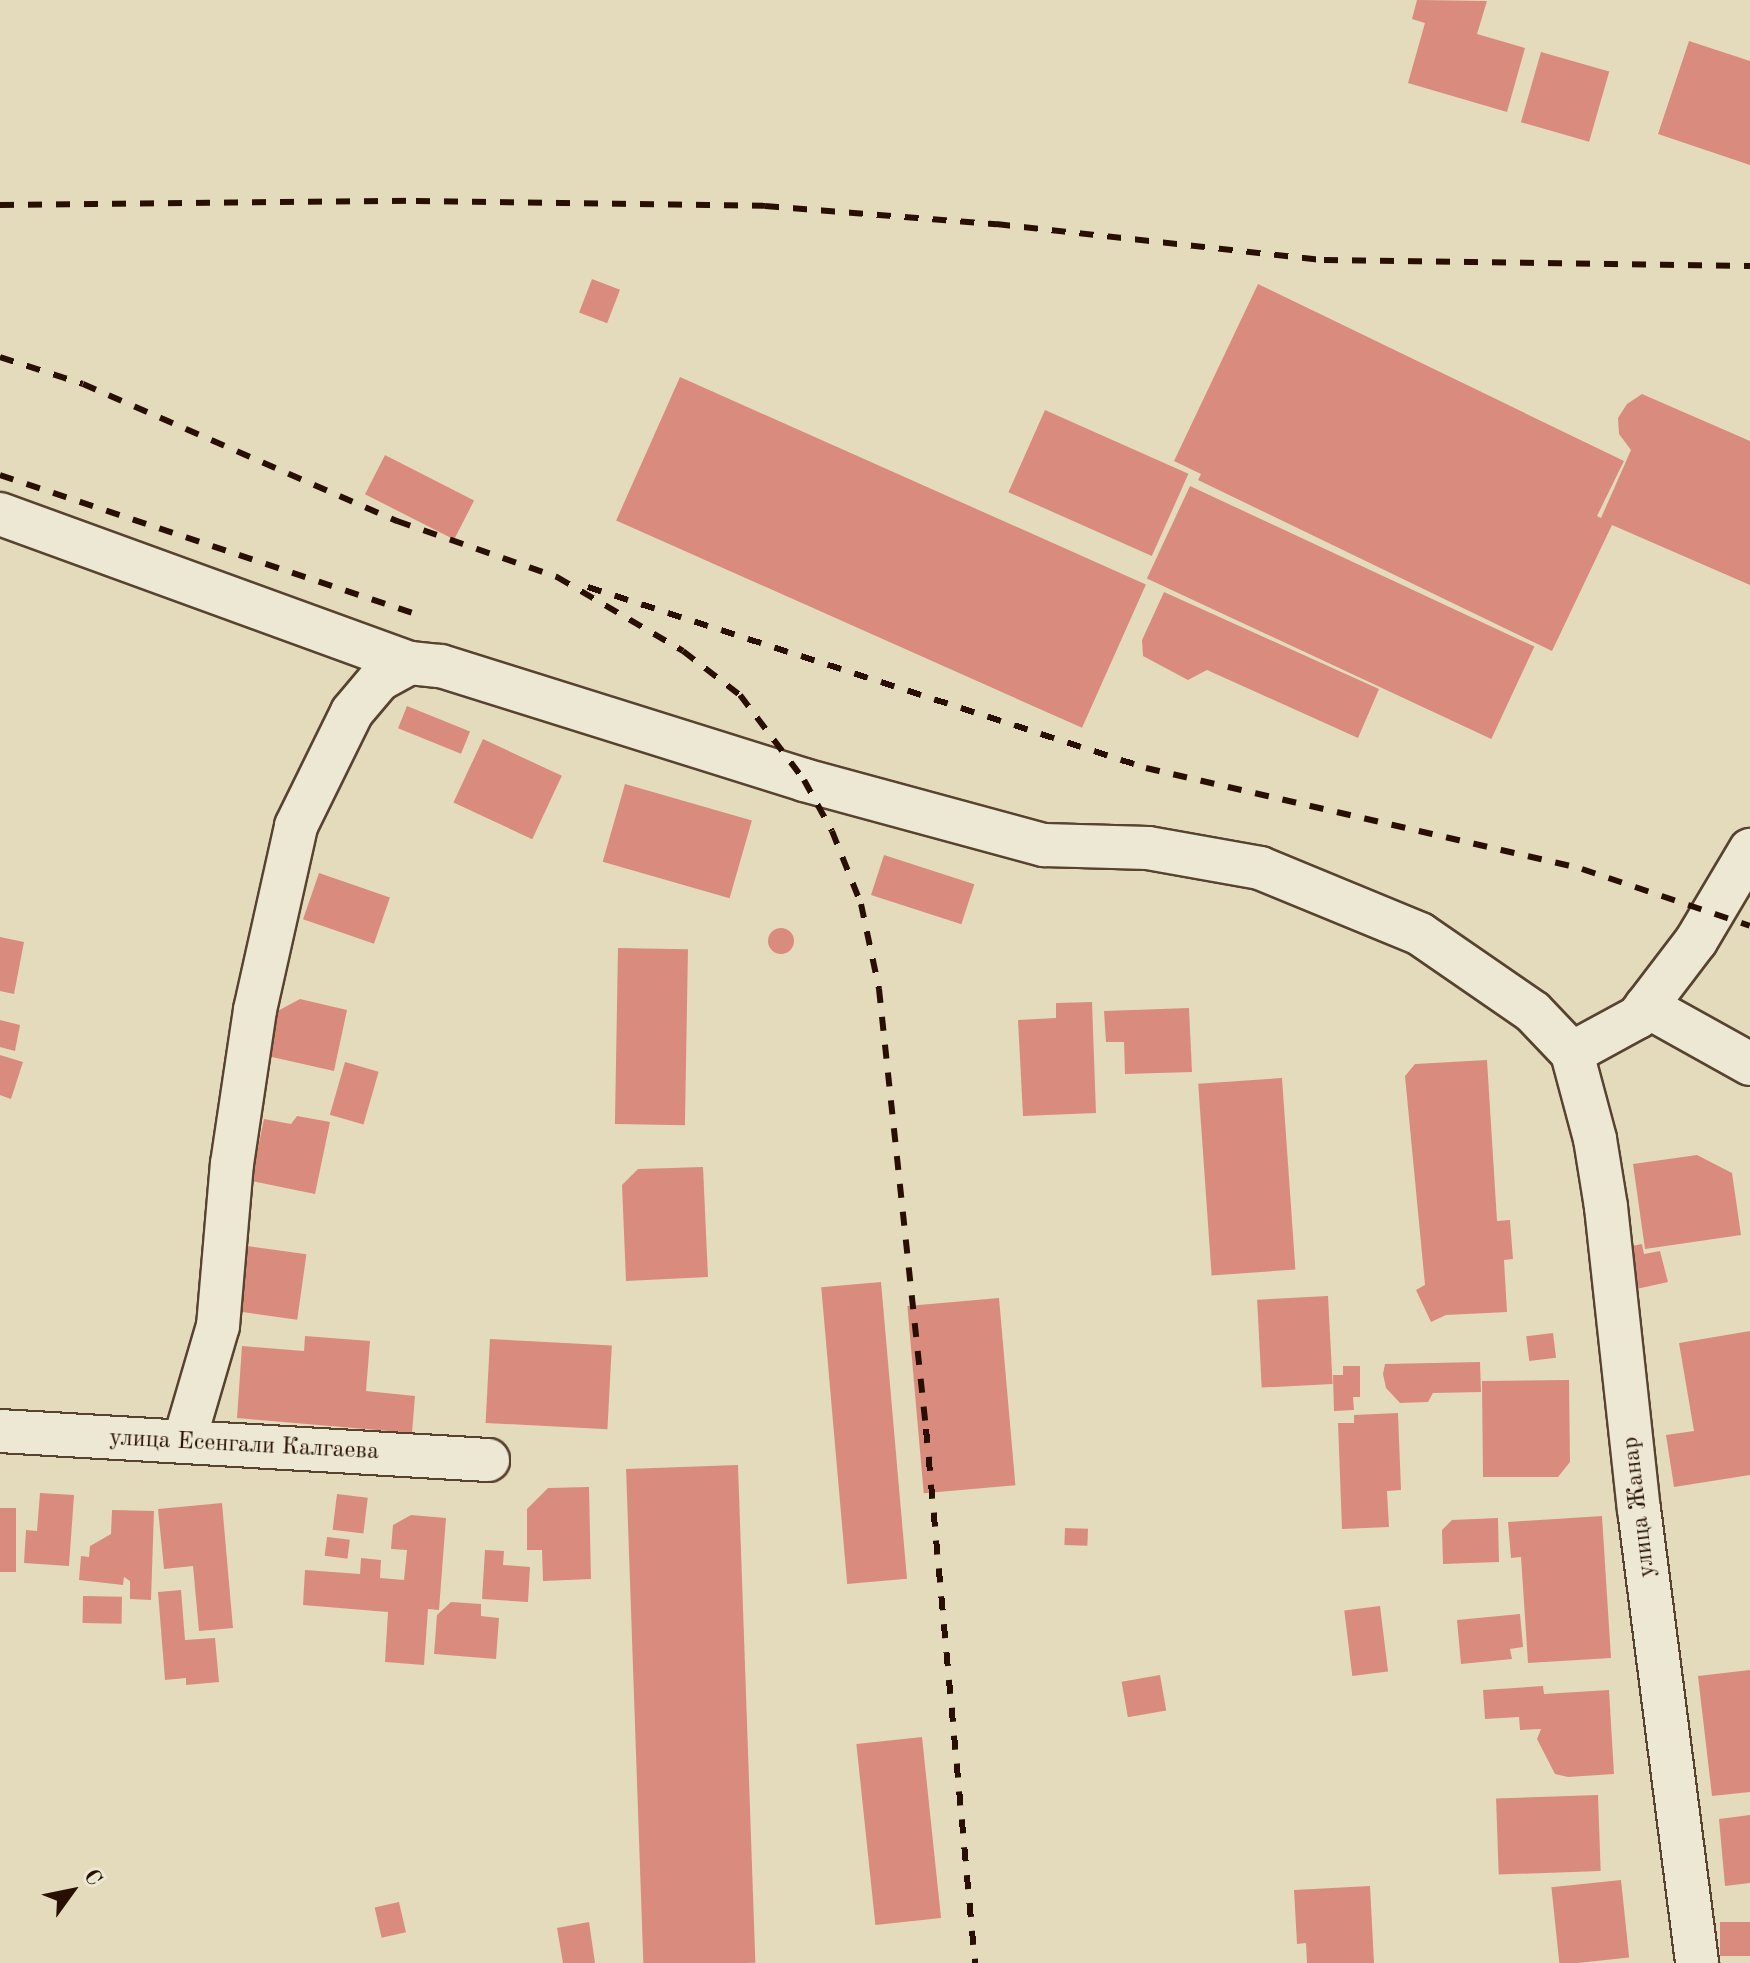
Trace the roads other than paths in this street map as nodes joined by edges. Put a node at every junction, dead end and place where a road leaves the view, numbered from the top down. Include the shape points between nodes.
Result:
1 (0, 514) edge
2 (410, 663) junction
3 (1750, 850) edge
4 (1646, 1006) junction
5 (1572, 1053) junction
6 (1750, 1064) edge
7 (0, 1431) edge
8 (184, 1442) junction
9 (488, 1460) dead end
10 (1697, 1963) edge

1 - 2 street
2 - 5 street via 441,666 804,780 1044,845 1148,848 1260,868 1420,934 1533,1012
2 - 8 street via 379,680 352,712 296,826 255,1010 232,1164 218,1326
3 - 4 street via 1696,941
4 - 5 street via 1638,1017
4 - 6 street
5 - 10 street, улица Жанар via 1606,1207
7 - 8 street, улица Есенгали Калгаева
8 - 9 street, улица Есенгали Калгаева

